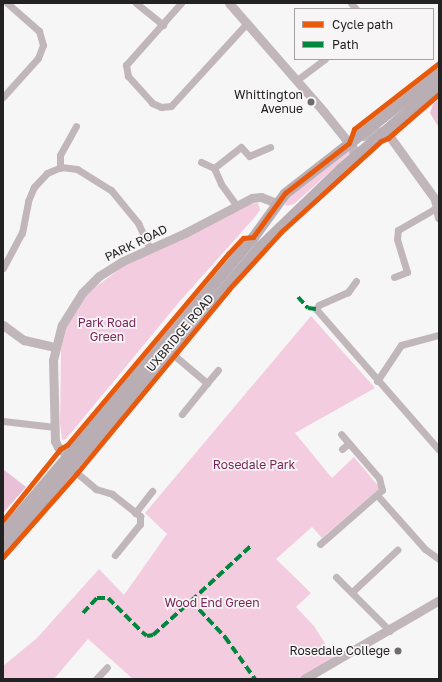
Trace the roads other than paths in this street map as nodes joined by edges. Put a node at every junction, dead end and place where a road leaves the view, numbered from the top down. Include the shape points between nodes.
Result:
1 (7, 3) edge
2 (136, 3) edge
3 (181, 3) edge
4 (230, 3) edge
5 (247, 23) junction
6 (163, 25) junction
7 (324, 60) edge
8 (439, 73) edge
9 (297, 80) junction
10 (439, 84) edge
11 (3, 97) edge
12 (76, 126) dead end
13 (385, 130) junction
14 (349, 143) junction
15 (270, 147) dead end
16 (354, 157) junction
17 (201, 162) dead end
18 (60, 168) junction
19 (214, 168) junction
20 (277, 202) junction
21 (237, 206) junction
22 (436, 208) junction
23 (295, 210) junction
24 (439, 218) edge
25 (150, 249) junction
26 (3, 268) edge
27 (394, 277) dead end
28 (356, 281) dead end
29 (3, 325) edge
30 (439, 335) edge
31 (55, 347) junction
32 (169, 351) junction
33 (218, 370) dead end
34 (377, 381) junction
35 (207, 383) junction
36 (182, 414) dead end
37 (3, 421) edge
38 (55, 427) junction
39 (341, 434) dead end
40 (349, 443) junction
41 (342, 449) dead end
42 (439, 450) edge
43 (68, 456) junction
44 (71, 468) junction
45 (152, 490) dead end
46 (377, 496) junction
47 (135, 512) junction
48 (3, 532) edge
49 (320, 544) dead end
50 (3, 547) edge
51 (397, 550) dead end
52 (115, 555) dead end
53 (439, 559) edge
54 (336, 577) dead end
55 (352, 592) junction
56 (438, 603) edge
57 (390, 631) junction
58 (107, 667) dead end
59 (96, 679) edge
60 (304, 679) edge

1 - 11 street via 40,31 43,45 38,58
2 - 6 street
3 - 6 street
4 - 5 street
5 - 6 street via 171,106 161,107 152,103 128,76 126,65
5 - 9 street
7 - 9 street
8 - 14 main road, UXBRIDGE ROAD
9 - 14 street
10 - 13 main road, UXBRIDGE ROAD
12 - 18 street via 60,155
13 - 14 street via 372,132
13 - 16 main road, UXBRIDGE ROAD
13 - 22 street via 436,199
14 - 16 street
14 - 20 main road, UXBRIDGE ROAD via 298,180
15 - 19 street via 249,156 241,147
16 - 23 main road, UXBRIDGE ROAD
17 - 19 street
18 - 25 street via 77,169 111,190 138,223
18 - 26 street via 44,175 34,187 28,201 22,233
19 - 21 street via 221,184
20 - 21 street, PARK ROAD via 257,196
20 - 23 main road via 284,209
20 - 43 main road, UXBRIDGE ROAD via 253,238
21 - 25 street, PARK ROAD
22 - 24 street
22 - 27 street via 398,230 397,239 406,272
23 - 32 main road, UXBRIDGE ROAD via 240,266
25 - 31 street, PARK ROAD via 109,269 82,293 67,315
28 - 34 street via 348,292 319,305 316,309
29 - 31 street via 24,340
30 - 34 street via 402,345
31 - 38 street, PARK ROAD
32 - 35 street
32 - 44 main road, UXBRIDGE ROAD
33 - 35 street
34 - 42 street
35 - 36 street
37 - 38 street
38 - 43 street, PARK ROAD via 56,444
39 - 40 street
40 - 41 street
40 - 46 street via 382,484 382,490
43 - 48 main road, UXBRIDGE ROAD
44 - 47 street via 96,489 112,494
44 - 50 main road, UXBRIDGE ROAD
45 - 47 street
46 - 49 street
46 - 53 street via 425,549
47 - 52 street via 140,516 140,524
51 - 55 street
54 - 55 street
55 - 57 street
56 - 57 street
57 - 60 street
58 - 59 street

